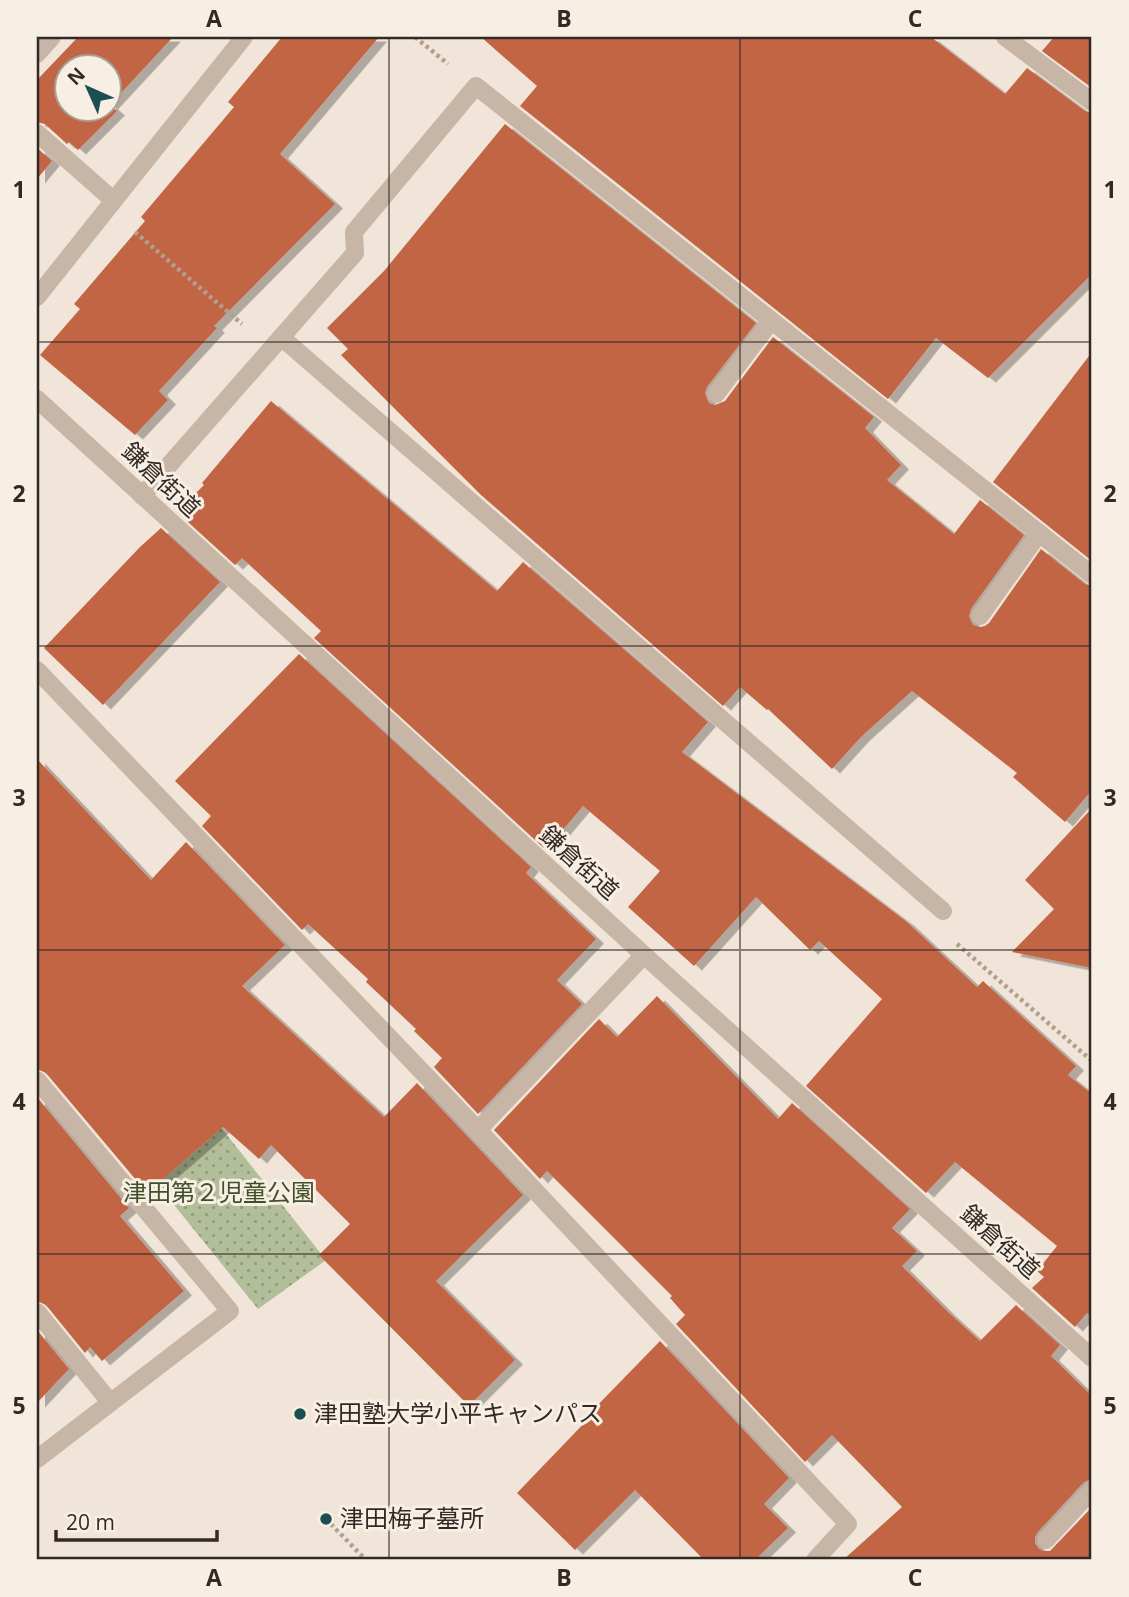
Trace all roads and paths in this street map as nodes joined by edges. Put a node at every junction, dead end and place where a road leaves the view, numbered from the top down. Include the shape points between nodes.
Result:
1 (52, 37) edge
2 (244, 37) edge
3 (1005, 37) edge
4 (37, 54) edge
5 (1092, 102) edge
6 (37, 133) edge
7 (110, 204) junction
8 (37, 297) edge
9 (771, 321) junction
10 (276, 343) junction
11 (716, 394) dead end
12 (37, 399) edge
13 (142, 496) junction
14 (1039, 533) junction
15 (1092, 575) edge
16 (981, 616) dead end
17 (37, 670) edge
18 (943, 911) joint
19 (644, 955) junction
20 (1092, 1061) edge
21 (37, 1080) edge
22 (478, 1130) junction
23 (37, 1312) edge
24 (1092, 1357) edge
25 (110, 1402) junction
26 (37, 1459) edge
27 (1092, 1490) edge
28 (326, 1519) dead end
29 (1046, 1540) dead end
30 (366, 1560) edge
31 (815, 1560) edge

1 - 4 street
2 - 7 street
3 - 5 street
6 - 7 street
7 - 8 street
7 - 10 path
9 - 10 street via 476,86 354,232 355,253
9 - 11 street
9 - 14 street
10 - 13 street
10 - 18 street
12 - 13 street, 鎌倉街道
13 - 19 street, 鎌倉街道
14 - 15 street
14 - 16 street
17 - 22 street
18 - 20 path via 944,933
19 - 22 street
19 - 24 street, 鎌倉街道
21 - 25 street via 230,1311
22 - 31 street via 848,1524
23 - 25 street
25 - 26 street
27 - 29 street
28 - 30 path

